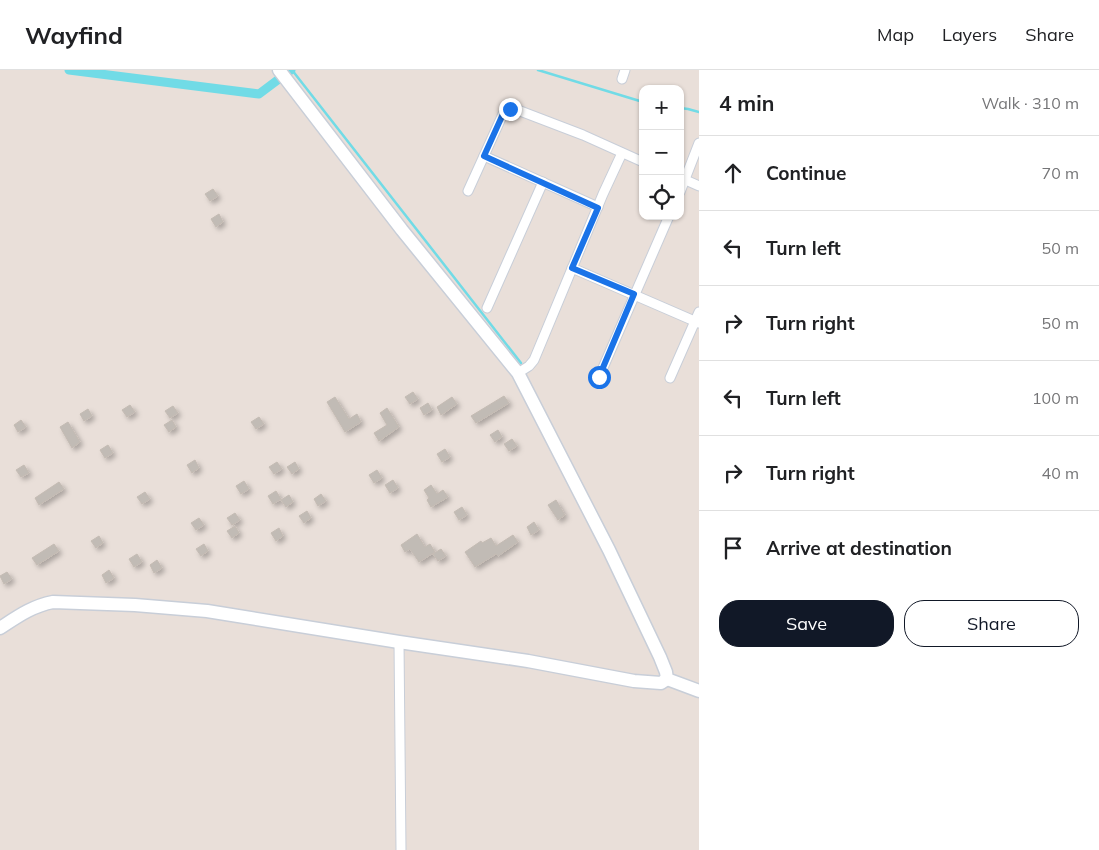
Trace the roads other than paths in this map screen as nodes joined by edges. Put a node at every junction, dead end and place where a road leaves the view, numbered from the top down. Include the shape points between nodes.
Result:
1 (279, 70) edge
2 (699, 142) edge
3 (622, 153) junction
4 (484, 156) junction
5 (639, 160) edge
6 (684, 177) edge
7 (684, 179) edge
8 (543, 182) junction
9 (699, 186) edge
10 (468, 191) dead end
11 (598, 208) junction
12 (667, 220) edge
13 (572, 268) junction
14 (634, 294) junction
15 (487, 308) dead end
16 (699, 312) edge
17 (697, 322) edge
18 (523, 370) junction
19 (599, 377) dead end
20 (670, 378) dead end
21 (0, 628) edge
22 (399, 642) junction
23 (666, 679) junction
24 (699, 691) edge
25 (401, 850) edge

1 - 18 main road via 396,223
2 - 6 street
3 - 4 street via 510,109 503,114
3 - 5 street
3 - 11 street
4 - 8 street
4 - 10 street
7 - 9 street
8 - 11 street
8 - 15 street
11 - 13 street
12 - 14 street
13 - 14 street
13 - 18 street via 534,360
14 - 17 street
14 - 19 street
16 - 17 street
17 - 20 street
18 - 23 main road via 660,657
21 - 22 main road via 40,604 53,602 182,608
22 - 23 main road via 634,681 661,683
22 - 25 street
23 - 24 main road

